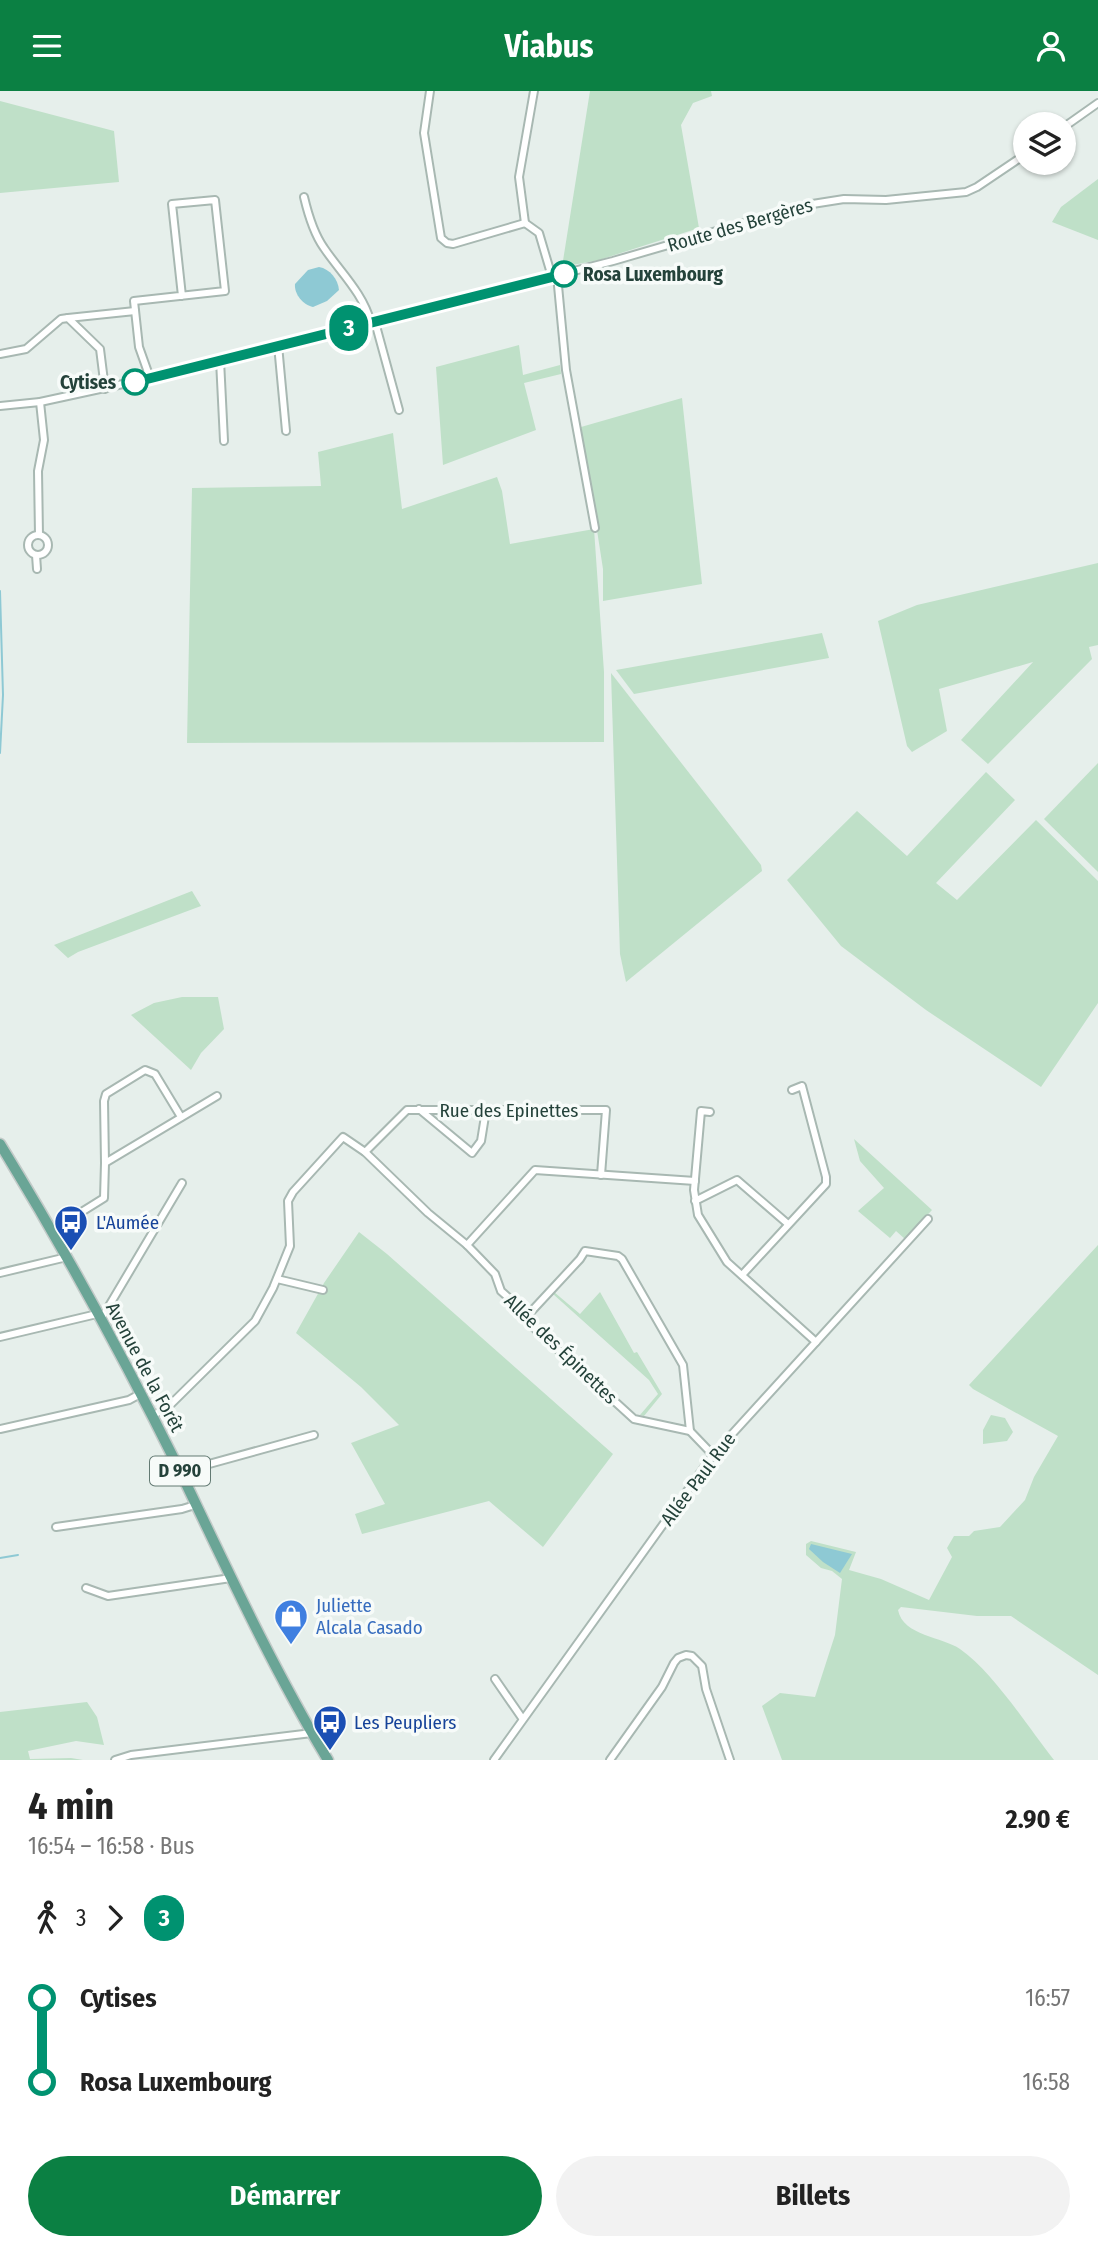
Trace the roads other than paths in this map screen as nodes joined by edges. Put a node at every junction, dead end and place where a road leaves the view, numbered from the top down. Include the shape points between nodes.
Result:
1 (430, 91) edge
2 (534, 91) edge
3 (1098, 103) edge
4 (1076, 119) edge
5 (1013, 163) edge
6 (304, 197) dead end
7 (526, 223) junction
8 (554, 276) junction
9 (181, 296) junction
10 (135, 311) junction
11 (68, 318) junction
12 (373, 322) junction
13 (278, 345) junction
14 (0, 354) edge
15 (220, 360) junction
16 (150, 379) junction
17 (105, 389) junction
18 (0, 398) edge
19 (40, 402) junction
20 (0, 406) edge
21 (399, 410) dead end
22 (286, 431) dead end
23 (224, 441) dead end
24 (595, 528) dead end
25 (39, 535) junction
26 (36, 555) junction
27 (37, 569) dead end
28 (792, 1090) dead end
29 (217, 1096) dead end
30 (419, 1109) junction
31 (486, 1110) junction
32 (710, 1112) dead end
33 (181, 1117) junction
34 (0, 1144) edge
35 (365, 1152) junction
36 (105, 1163) junction
37 (601, 1175) junction
38 (695, 1181) junction
39 (181, 1183) dead end
40 (695, 1201) junction
41 (928, 1219) dead end
42 (788, 1224) junction
43 (51, 1231) junction
44 (467, 1245) junction
45 (66, 1257) junction
46 (0, 1273) edge
47 (742, 1275) junction
48 (277, 1279) junction
49 (323, 1290) dead end
50 (528, 1315) junction
51 (98, 1316) junction
52 (0, 1338) edge
53 (816, 1342) junction
54 (140, 1394) junction
55 (152, 1416) junction
56 (0, 1429) edge
57 (690, 1431) junction
58 (314, 1435) dead end
59 (713, 1455) junction
60 (180, 1472) junction
61 (195, 1505) junction
62 (56, 1527) dead end
63 (231, 1578) junction
64 (86, 1588) dead end
65 (495, 1679) dead end
66 (522, 1718) junction
67 (312, 1734) junction
68 (115, 1760) edge
69 (328, 1760) edge
70 (494, 1760) edge
71 (610, 1760) edge
72 (730, 1760) edge

1 - 7 street via 424,133 442,240 453,244
2 - 7 street via 519,177
3 - 4 street
5 - 8 street, Route des Bergères via 966,192 813,203
6 - 12 street via 320,242 362,299
7 - 8 street via 539,233
8 - 12 street, Route des Bergères
8 - 24 street
9 - 9 street via 225,291 215,200 172,205
9 - 10 street via 134,301
10 - 11 street
10 - 16 street via 139,347
11 - 14 street via 26,349
11 - 17 street via 100,349
12 - 13 street, Route des Bergères
12 - 21 street
13 - 15 street, Route des Bergères
13 - 22 street
15 - 16 street, Route des Bergères
15 - 23 street
16 - 17 street, Route des Bergères
17 - 19 street, Route des Bergères
18 - 20 street
19 - 20 street, Route des Bergères
19 - 25 street via 44,440 38,471
25 - 26 street via 28,541 28,550
25 - 26 street via 48,547
26 - 27 street
28 - 42 street via 802,1086 826,1184
29 - 33 street
30 - 31 street, Rue des Epinettes
30 - 31 street via 471,1153 481,1141
30 - 35 street, Rue des Epinettes via 407,1110
31 - 37 street, Rue des Epinettes via 606,1110
32 - 38 street via 701,1111
33 - 36 street
33 - 36 street via 154,1072 145,1070 115,1088 104,1101
34 - 43 main road, Avenue de la Forêt / D 990
35 - 44 street, Allée des Épinettes
35 - 48 street via 343,1137 293,1192 288,1201 290,1245
36 - 43 street via 104,1198
37 - 38 street
37 - 44 street via 535,1170
38 - 40 street
39 - 51 street via 103,1316
40 - 42 street via 737,1180
40 - 47 street via 698,1215 727,1262
41 - 53 street, Allée Paul Rue
42 - 47 street
43 - 45 main road, Avenue de la Forêt / D 990
44 - 50 street, Allée des Épinettes via 495,1273 501,1291
45 - 46 street
45 - 51 main road, Avenue de la Forêt / D 990
47 - 53 street
48 - 49 street
48 - 55 street via 255,1321 168,1407
50 - 57 street, Allée des Épinettes via 531,1325 634,1419
50 - 57 street via 585,1251 618,1255 683,1365
51 - 52 street
51 - 54 main road, Avenue de la Forêt / D 990
53 - 59 street, Allée Paul Rue
54 - 55 main road, Avenue de la Forêt / D 990
54 - 56 street
55 - 60 main road, Avenue de la Forêt / D 990
57 - 59 street
58 - 60 street
59 - 66 street, Allée Paul Rue
60 - 61 main road, Avenue de la Forêt / D 990
61 - 62 street
61 - 63 main road, Avenue de la Forêt / D 990
63 - 64 street via 108,1596
63 - 67 main road, Avenue de la Forêt / D 990
65 - 66 street
66 - 70 street, Allée Paul Rue
67 - 68 street
67 - 69 main road, Avenue de la Forêt / D 990
71 - 72 street via 674,1663 686,1655 702,1666 705,1689

